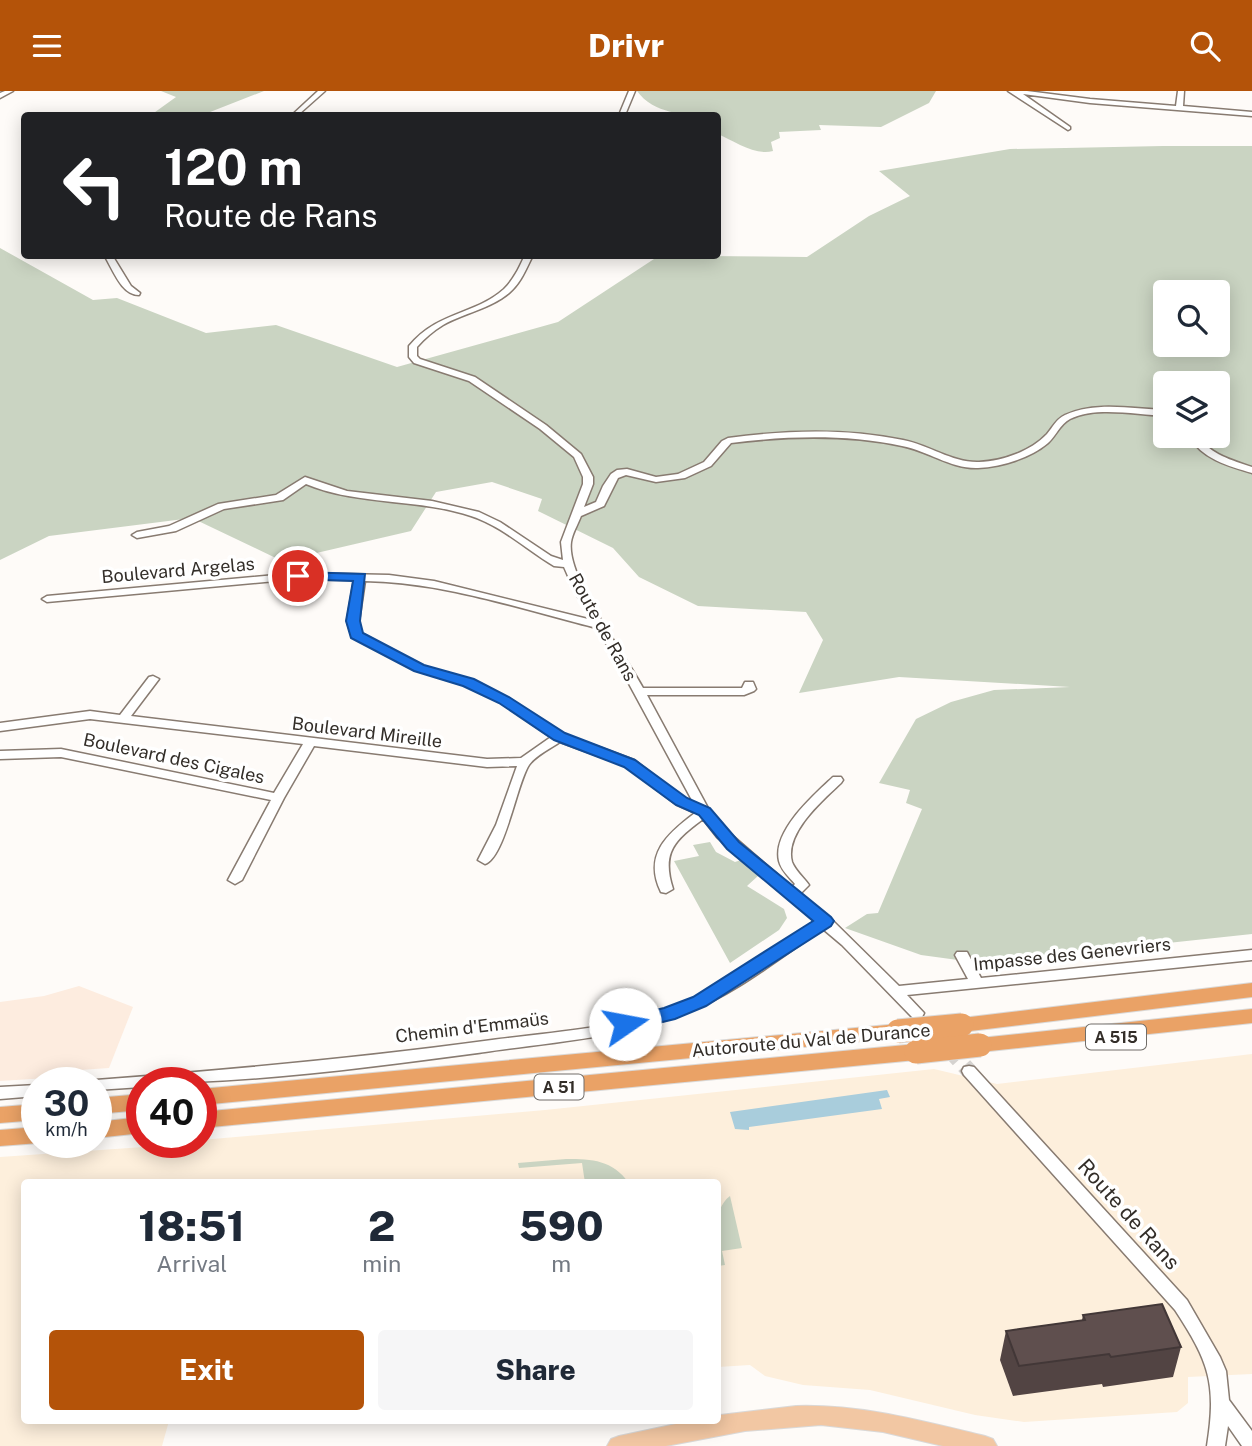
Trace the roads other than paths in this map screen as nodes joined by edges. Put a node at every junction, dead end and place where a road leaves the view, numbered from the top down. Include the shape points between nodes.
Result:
1 (10, 91) edge
2 (323, 91) edge
3 (632, 91) edge
4 (1012, 91) edge
5 (1181, 91) edge
6 (0, 96) edge
7 (1245, 102) dead end
8 (1143, 106) junction
9 (1180, 108) junction
10 (1108, 110) dead end
11 (298, 112) edge
12 (623, 112) edge
13 (1250, 114) edge
14 (1068, 128) dead end
15 (110, 259) edge
16 (528, 259) edge
17 (136, 293) dead end
18 (1153, 413) edge
19 (1202, 448) edge
20 (1252, 470) edge
21 (305, 480) joint
22 (578, 514) junction
23 (137, 535) dead end
24 (568, 563) junction
25 (360, 577) junction
26 (47, 599) dead end
27 (601, 626) junction
28 (153, 679) dead end
29 (749, 684) dead end
30 (639, 691) junction
31 (123, 719) junction
32 (0, 727) edge
33 (559, 737) junction
34 (310, 743) junction
35 (0, 755) edge
36 (524, 762) junction
37 (837, 780) dead end
38 (278, 798) junction
39 (704, 812) junction
40 (485, 860) dead end
41 (235, 880) dead end
42 (666, 890) dead end
43 (792, 894) junction
44 (825, 921) junction
45 (962, 955) dead end
46 (1252, 955) edge
47 (977, 983) junction
48 (1252, 989) edge
49 (896, 991) junction
50 (917, 1013) dead end
51 (1252, 1016) edge
52 (1252, 1028) edge
53 (979, 1045) junction
54 (969, 1072) tunnel mouth
55 (112, 1084) edge
56 (21, 1091) edge
57 (0, 1093) edge
58 (217, 1095) edge
59 (21, 1113) edge
60 (0, 1115) edge
61 (217, 1118) edge
62 (21, 1136) edge
63 (0, 1138) edge
64 (1223, 1405) junction
65 (1252, 1445) edge
66 (620, 1446) edge
67 (985, 1446) edge
68 (1216, 1446) edge

1 - 6 street
2 - 11 street
3 - 12 street
4 - 8 street
4 - 14 street
5 - 9 street
7 - 13 street
8 - 9 street
8 - 10 street via 1147,112
9 - 13 street
15 - 17 street
16 - 22 street, Route de Rans via 524,273 510,290 430,331 413,346 412,357 485,386 578,456 588,477
18 - 22 street via 1101,411 1069,416 1037,446 979,465 948,461 922,448 871,438 789,433 728,441 711,461 673,478 618,473 608,481 600,504
19 - 20 street
21 - 23 street via 279,498 222,506 172,530
21 - 24 street via 359,497 473,513 558,564
22 - 24 street, Route de Rans via 566,542
24 - 27 street, Route de Rans
25 - 26 street, Boulevard Argelas via 298,576
25 - 27 street, Boulevard Argelas via 434,584
25 - 33 street via 353,621 356,635 419,668 504,700
27 - 30 street, Route de Rans
28 - 31 street
29 - 30 street via 744,692
30 - 39 street, Route de Rans
31 - 32 street, Boulevard Mireille via 75,715
31 - 34 street, Boulevard Mireille
33 - 36 street
33 - 39 street via 629,763
34 - 36 street, Boulevard Mireille via 487,763
34 - 38 street, Boulevard des Cigales
35 - 38 street, Boulevard des Cigales via 61,753
36 - 40 street
37 - 43 street via 785,842 786,862 802,885
38 - 41 street
39 - 42 street via 660,857 659,872
39 - 43 street, Route de Rans via 733,846
43 - 44 street, Route de Rans
44 - 49 street, Route de Rans
44 - 55 street, Chemin d'Emmaüs via 699,1001 649,1019 461,1050
45 - 47 street
46 - 47 street, Impasse des Genevriers
47 - 49 street, Impasse des Genevriers
48 - 58 highway, Autoroute du Val de Durance / A 51, bridge via 962,1025
49 - 50 street, Route de Rans
51 - 53 highway, Autoroute du Val de Durance / A 51
52 - 53 highway, A 515
53 - 61 highway, Autoroute du Val de Durance / A 51, bridge
54 - 64 street, Route de Rans via 1181,1305 1209,1348
56 - 57 street
59 - 60 highway
62 - 63 highway
64 - 65 street, Route de Rans
64 - 68 street, Route de Rans
66 - 67 main road via 717,1425 824,1415

